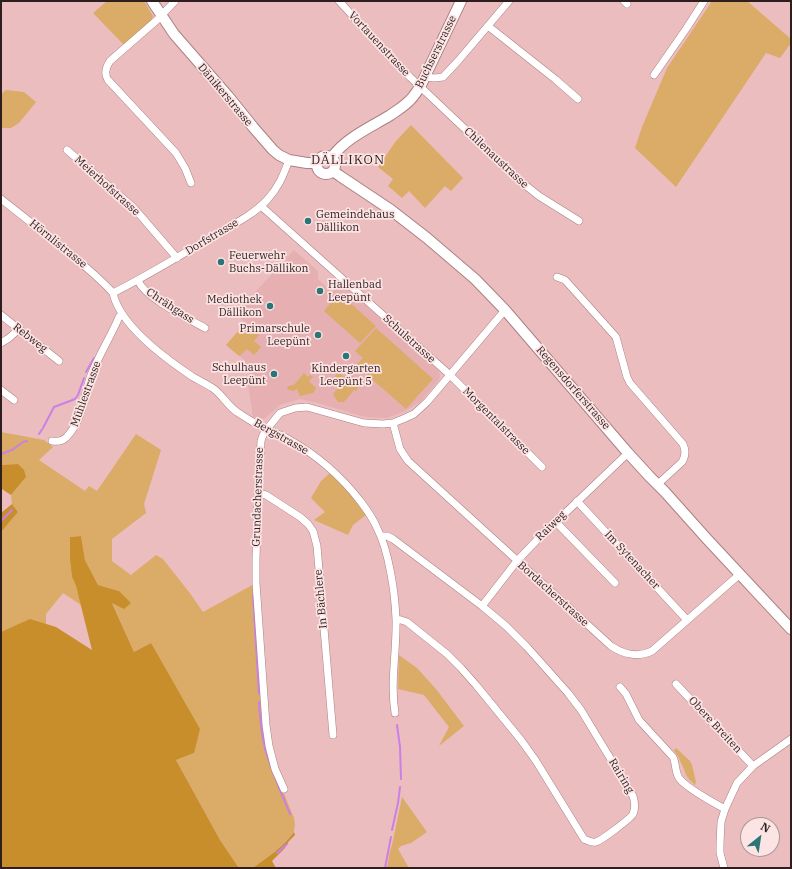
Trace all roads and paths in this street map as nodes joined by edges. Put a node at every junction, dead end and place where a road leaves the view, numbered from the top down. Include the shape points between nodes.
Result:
1 (152, 1) edge
2 (175, 1) edge
3 (340, 1) edge
4 (462, 1) edge
5 (509, 1) edge
6 (704, 1) edge
7 (161, 15) junction
8 (488, 26) junction
9 (654, 76) dead end
10 (424, 77) junction
11 (420, 87) junction
12 (578, 99) dead end
13 (67, 150) dead end
14 (332, 157) junction
15 (289, 160) junction
16 (316, 163) junction
17 (333, 171) junction
18 (191, 183) dead end
19 (1, 199) edge
20 (261, 206) junction
21 (580, 221) dead end
22 (177, 258) junction
23 (557, 276) dead end
24 (138, 281) junction
25 (114, 292) junction
26 (505, 310) junction
27 (122, 314) junction
28 (1, 315) edge
29 (205, 328) dead end
30 (19, 330) junction
31 (1, 343) edge
32 (59, 361) dead end
33 (450, 375) junction
34 (1, 390) edge
35 (14, 400) dead end
36 (393, 423) junction
37 (267, 429) junction
38 (52, 441) dead end
39 (628, 452) junction
40 (542, 467) dead end
41 (658, 484) junction
42 (258, 493) junction
43 (577, 501) junction
44 (555, 521) junction
45 (381, 536) junction
46 (517, 561) junction
47 (740, 574) junction
48 (615, 583) dead end
49 (482, 606) junction
50 (396, 619) junction
51 (687, 620) junction
52 (791, 629) edge
53 (676, 684) dead end
54 (620, 686) dead end
55 (395, 713) dead end
56 (333, 735) dead end
57 (791, 739) edge
58 (753, 766) junction
59 (284, 789) dead end
60 (724, 809) junction
61 (724, 868) edge

1 - 7 street, Dänikerstrasse
2 - 7 street
3 - 11 street, Vortauenstrasse
4 - 10 street, Buchserstrasse
5 - 8 street
6 - 9 street
7 - 15 street, Dänikerstrasse via 267,145
7 - 18 street via 110,61 106,77 176,153
8 - 10 street via 443,76
8 - 12 street
10 - 11 street, Buchserstrasse
11 - 14 street, Buchserstrasse via 403,107 344,143
11 - 21 street, Chilenaustrasse via 528,188
13 - 22 street, Meierhofstrasse via 134,208
14 - 16 street via 322,156
14 - 17 street via 335,163
15 - 16 street, Dänikerstrasse
15 - 20 street, Dorfstrasse via 279,185
16 - 17 street via 317,169 322,173 328,174
17 - 26 street, Regensdorferstrasse via 427,238 475,279
19 - 25 street, Hörnlistrasse
20 - 22 street, Dorfstrasse
20 - 33 street, Schulstrasse
22 - 24 street, Dorfstrasse
23 - 41 street via 565,280 616,337 630,383 683,444 686,452 684,459
24 - 25 street, Dorfstrasse
24 - 29 street, Chrähgass via 144,290 167,307
25 - 27 street, Bergstrasse
26 - 33 street, Grundacherstrasse
26 - 39 street, Regensdorferstrasse
27 - 37 street, Bergstrasse via 168,360 214,389 237,412
27 - 38 street, Mühlestrasse via 90,377 75,425 63,440
28 - 30 street, Rebweg
30 - 31 street
30 - 32 street, Rebweg
33 - 36 street, Grundacherstrasse via 414,414
33 - 40 street, Morgentalstrasse
34 - 35 street
36 - 37 street, Grundacherstrasse via 364,423 308,407 280,413
36 - 46 street, Bordacherstrasse via 400,449 408,461
37 - 42 street, Grundacherstrasse via 261,441
37 - 45 street, Bergstrasse via 302,447 326,464 352,490 370,514
39 - 41 street, Regensdorferstrasse
39 - 43 street, Raiweg
41 - 47 street, Regensdorferstrasse
42 - 56 street, In Bächlere via 266,495 300,517 313,531 317,546
42 - 59 street, Grundacherstrasse via 256,583 266,725 275,769
43 - 44 street, Raiweg
43 - 51 street, Im Sytenacher
44 - 46 street, Raiweg
44 - 48 street
45 - 49 street, Rairing via 393,539
45 - 50 street, Bergstrasse via 390,570
46 - 49 street, Raiweg
46 - 51 street, Bordacherstrasse via 618,651 630,655 648,653
47 - 51 street, Bordacherstrasse
47 - 52 street, Regensdorferstrasse
49 - 50 street, Rairing via 515,635 568,693 633,796 635,808 631,817 599,840 589,842 583,837 521,740 461,668 407,622
50 - 55 street, Bergstrasse via 392,687
53 - 58 street, Obere Breiten
54 - 60 street via 639,720 673,757 680,779
57 - 58 street
58 - 60 street via 737,784
60 - 61 street via 720,838

